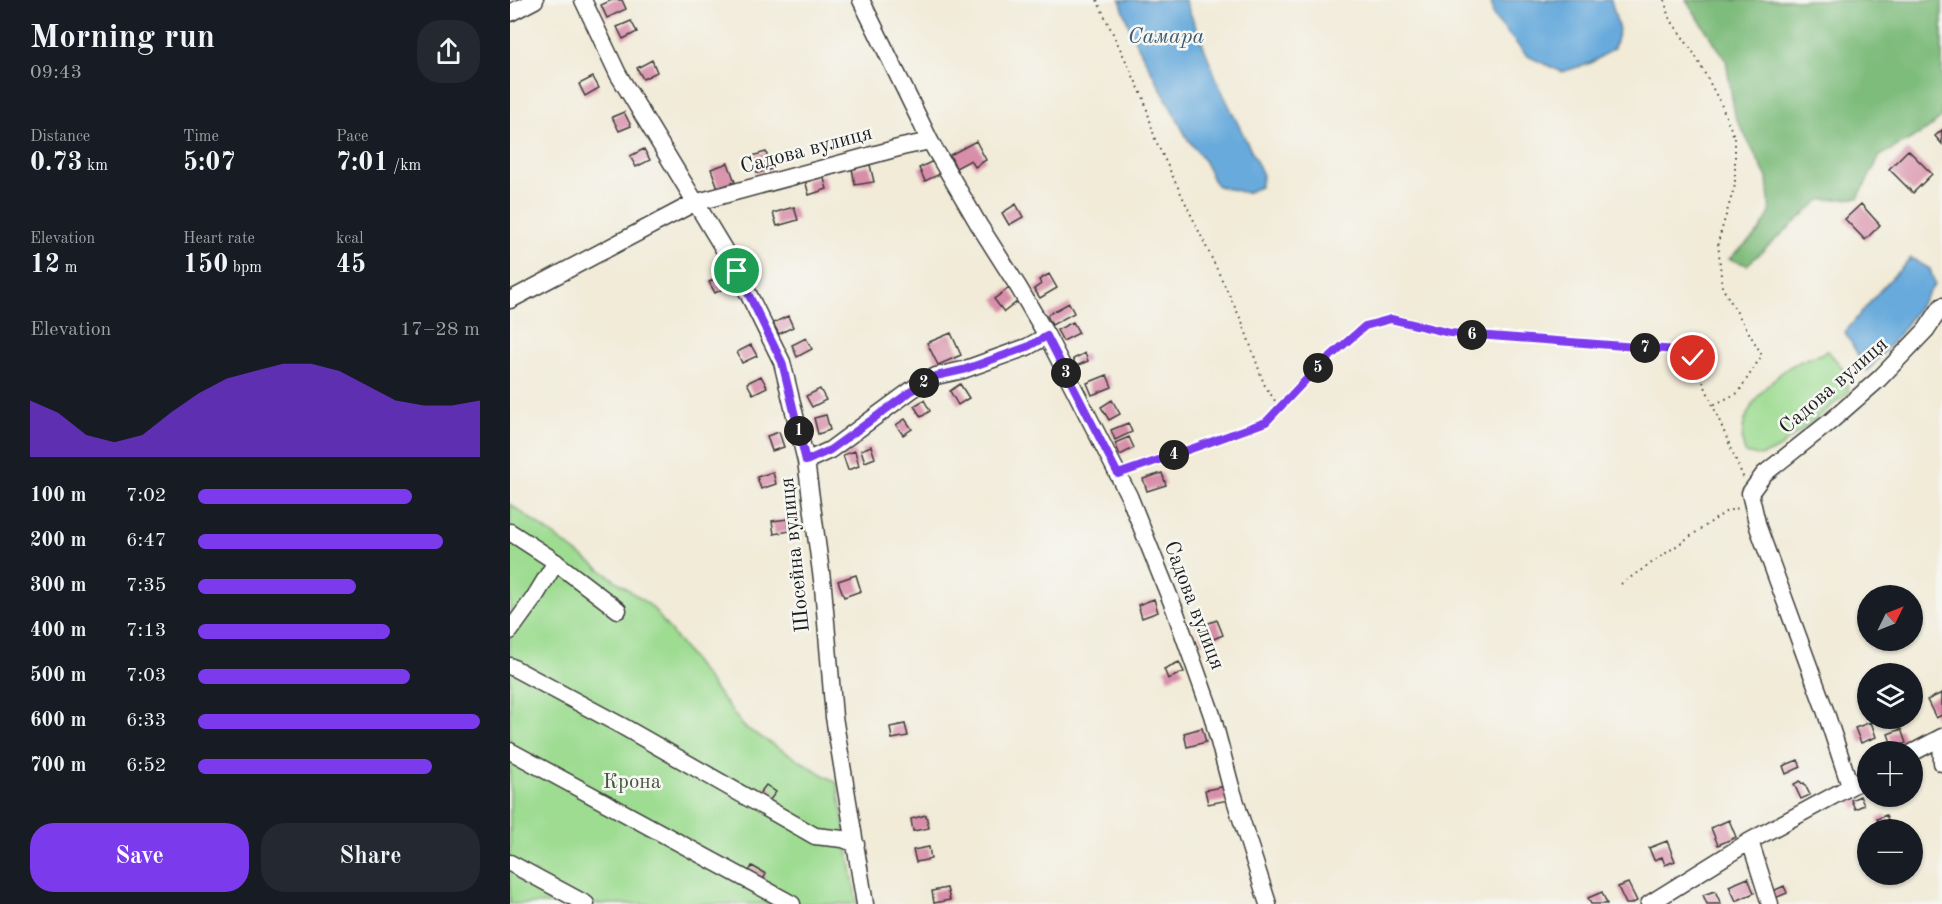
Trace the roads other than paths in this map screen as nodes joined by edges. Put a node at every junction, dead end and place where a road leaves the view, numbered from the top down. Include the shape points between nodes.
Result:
1 (535, 0) edge
2 (583, 0) edge
3 (861, 0) edge
4 (510, 13) edge
5 (930, 141) junction
6 (694, 203) junction
7 (510, 300) edge
8 (1942, 306) edge
9 (1047, 336) junction
10 (806, 461) junction
11 (510, 532) edge
12 (556, 562) junction
13 (618, 610) dead end
14 (510, 631) edge
15 (510, 666) edge
16 (1941, 738) edge
17 (1923, 747) edge
18 (510, 751) edge
19 (1942, 763) edge
20 (1857, 782) edge
21 (1850, 786) junction
22 (1750, 841) junction
23 (856, 844) junction
24 (510, 863) edge
25 (586, 904) edge
26 (792, 904) edge
27 (865, 904) edge
28 (1268, 904) edge
29 (1649, 904) edge
30 (1770, 904) edge

1 - 4 street
2 - 6 street, Шосейна вулиця via 618,74
3 - 5 street, Садова вулиця
5 - 6 street, Садова вулиця
5 - 9 street, Садова вулиця
6 - 7 street, Садова вулиця
6 - 10 street, Шосейна вулиця via 737,271 782,362
8 - 21 street, Садова вулиця via 1926,330 1879,379 1764,474 1750,499
9 - 10 street via 1016,351 936,376 830,450
9 - 28 street, Садова вулиця via 1129,496 1174,608 1208,705
10 - 23 street, Шосейна вулиця via 834,717
11 - 12 street
12 - 13 street
12 - 14 street
15 - 23 street via 815,836
16 - 17 street
16 - 19 street
18 - 26 street
20 - 21 street
21 - 22 street
22 - 29 street
22 - 30 street
23 - 27 street, Шосейна вулиця
24 - 25 street

